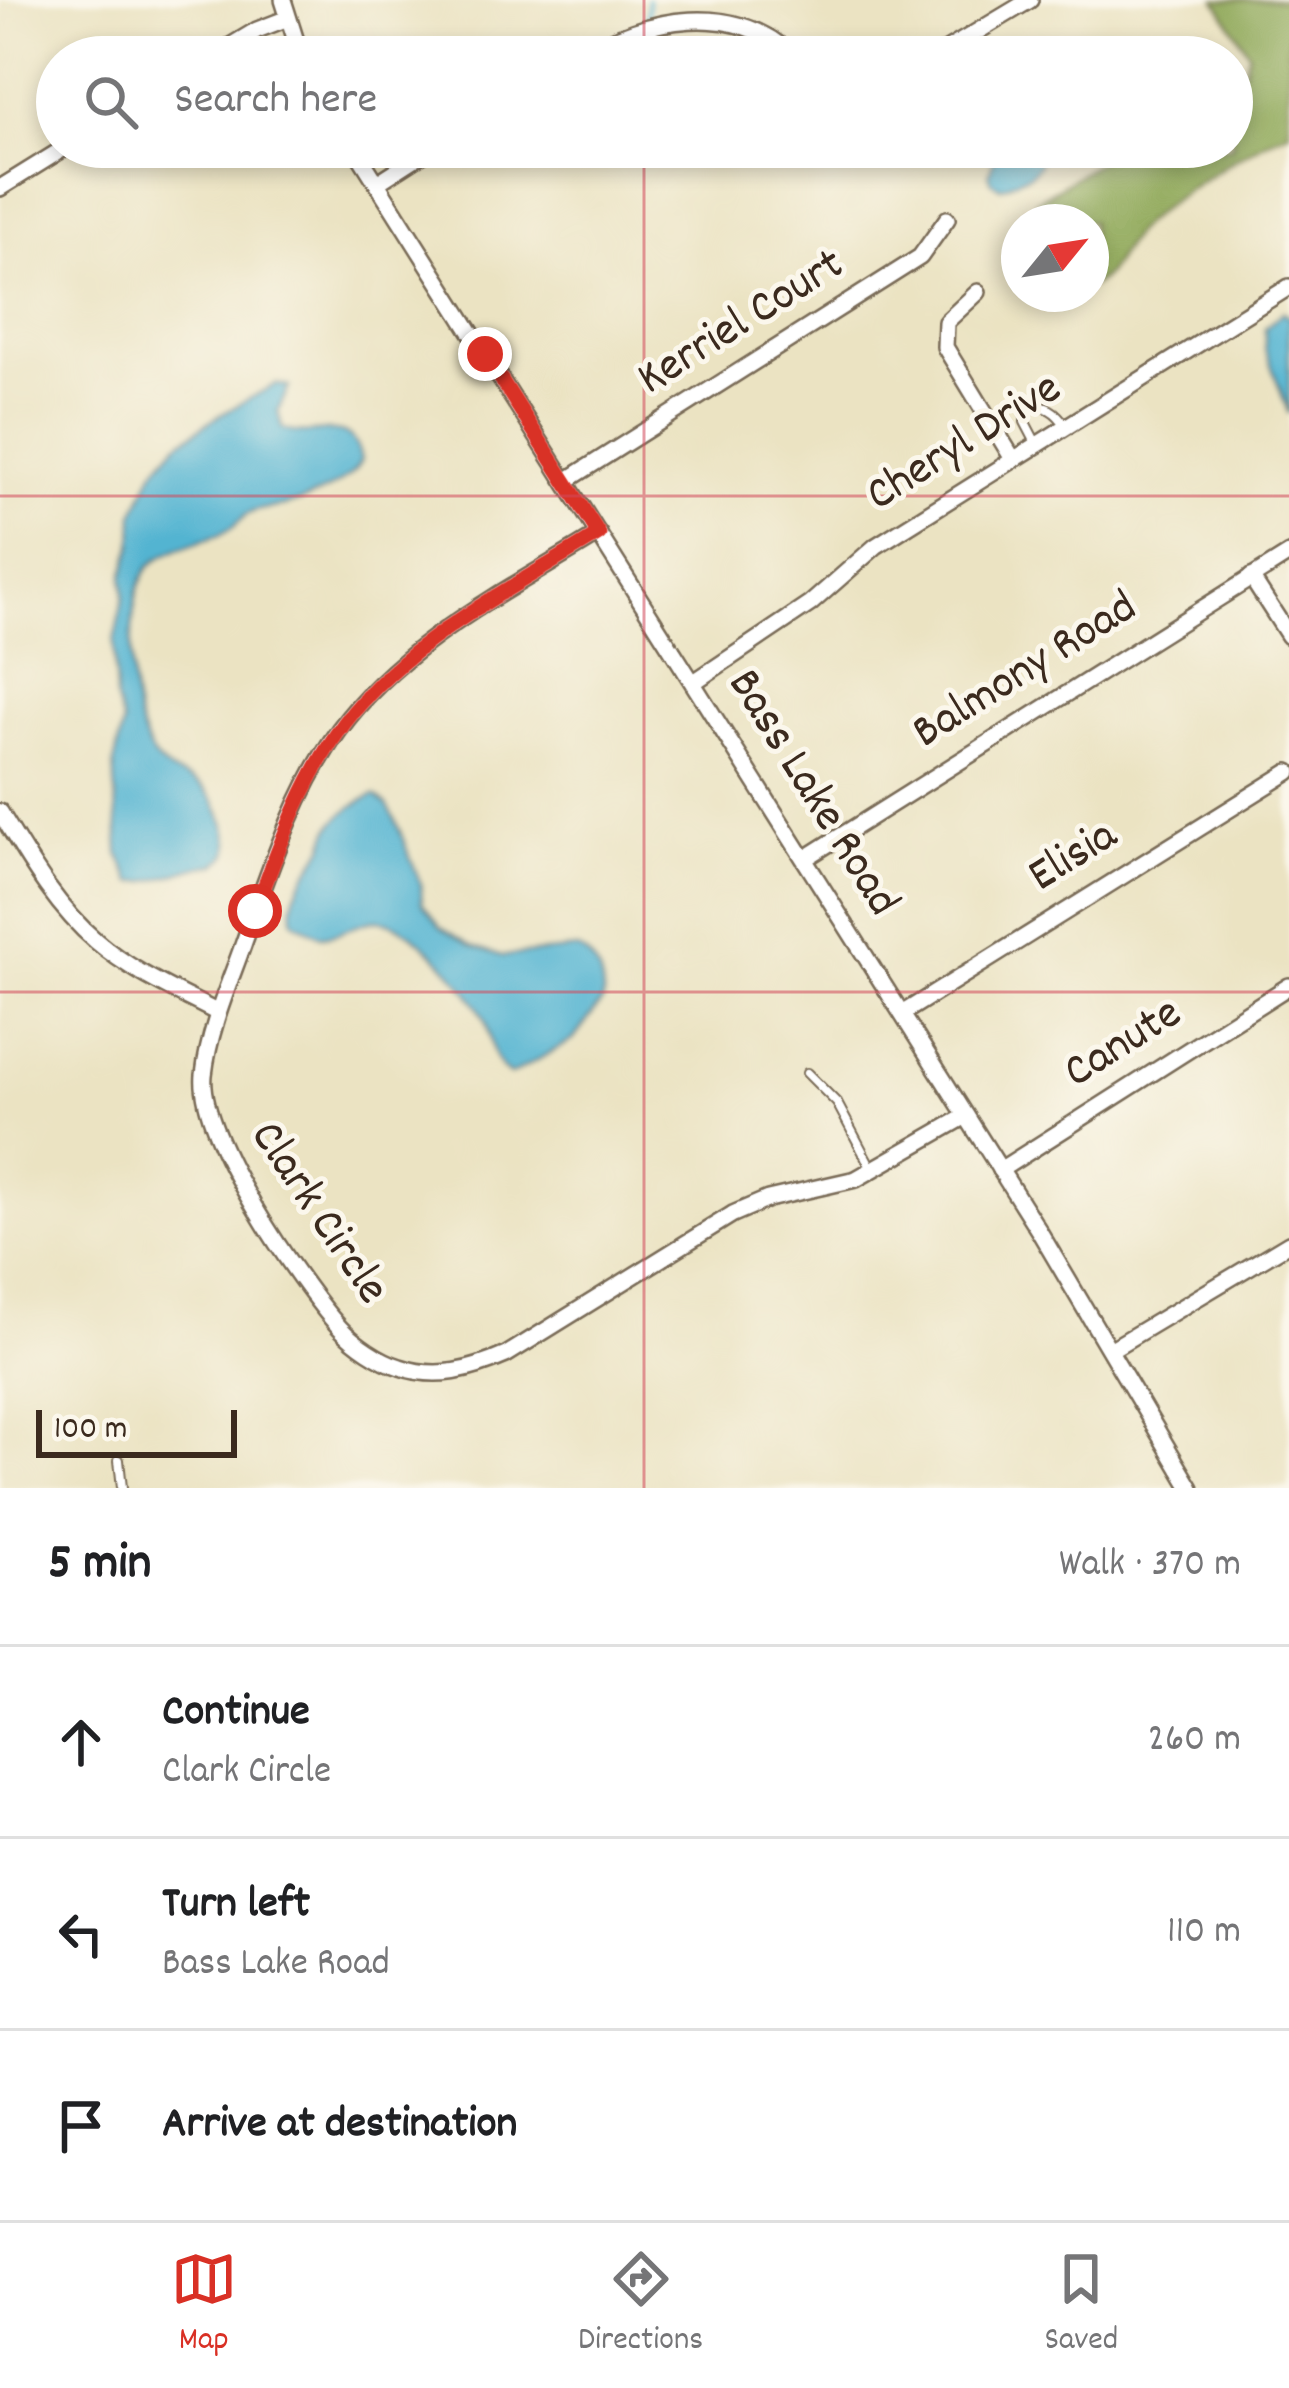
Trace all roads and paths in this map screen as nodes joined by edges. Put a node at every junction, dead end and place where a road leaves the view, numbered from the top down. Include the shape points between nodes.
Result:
1 (283, 0) edge
2 (1030, 0) edge
3 (288, 18) junction
4 (246, 36) edge
5 (294, 36) edge
6 (619, 36) edge
7 (772, 36) edge
8 (970, 36) edge
9 (36, 166) edge
10 (367, 168) edge
11 (401, 168) edge
12 (377, 183) junction
13 (0, 188) edge
14 (947, 219) dead end
15 (1289, 287) edge
16 (978, 292) dead end
17 (1066, 426) junction
18 (1036, 445) junction
19 (1013, 459) junction
20 (566, 481) junction
21 (599, 534) junction
22 (1289, 554) edge
23 (1251, 577) junction
24 (1289, 636) edge
25 (694, 682) junction
26 (1289, 772) edge
27 (0, 812) edge
28 (806, 858) junction
29 (1289, 986) edge
30 (218, 1012) junction
31 (903, 1013) junction
32 (807, 1073) dead end
33 (967, 1116) junction
34 (1000, 1170) junction
35 (873, 1171) junction
36 (1289, 1243) edge
37 (1110, 1350) junction
38 (118, 1460) dead end
39 (122, 1488) edge
40 (1191, 1488) edge

1 - 3 street
2 - 8 street
3 - 4 street
3 - 5 street
6 - 7 street via 688,12 729,15
9 - 13 street
10 - 12 street, Bass Lake Road
11 - 12 street
12 - 20 street, Bass Lake Road
14 - 20 street, Kerriel Court via 920,257
15 - 17 street, Cheryl Drive
16 - 19 street via 946,322 945,347
17 - 18 street, Cheryl Drive
17 - 18 lane via 1041,405 1028,407 1025,422
18 - 19 street, Cheryl Drive
19 - 25 street, Cheryl Drive via 876,546 810,604
20 - 21 street, Bass Lake Road
21 - 25 street, Bass Lake Road
21 - 30 street, Clark Circle via 429,643 362,701 308,782
22 - 23 street, Balmony Road
23 - 24 street
23 - 28 street, Balmony Road
25 - 28 street, Bass Lake Road
26 - 31 street, Elisia
27 - 30 street via 54,896 95,940
28 - 31 street, Bass Lake Road
29 - 34 street, Canute
30 - 35 street, Clark Circle via 203,1079 221,1146 341,1330 401,1368 476,1368 733,1214
31 - 33 street, Bass Lake Road
32 - 35 lane via 837,1103
33 - 34 street, Bass Lake Road
33 - 35 street, Clark Circle
34 - 37 street, Bass Lake Road
36 - 37 street
37 - 40 street, Bass Lake Road
38 - 39 lane

